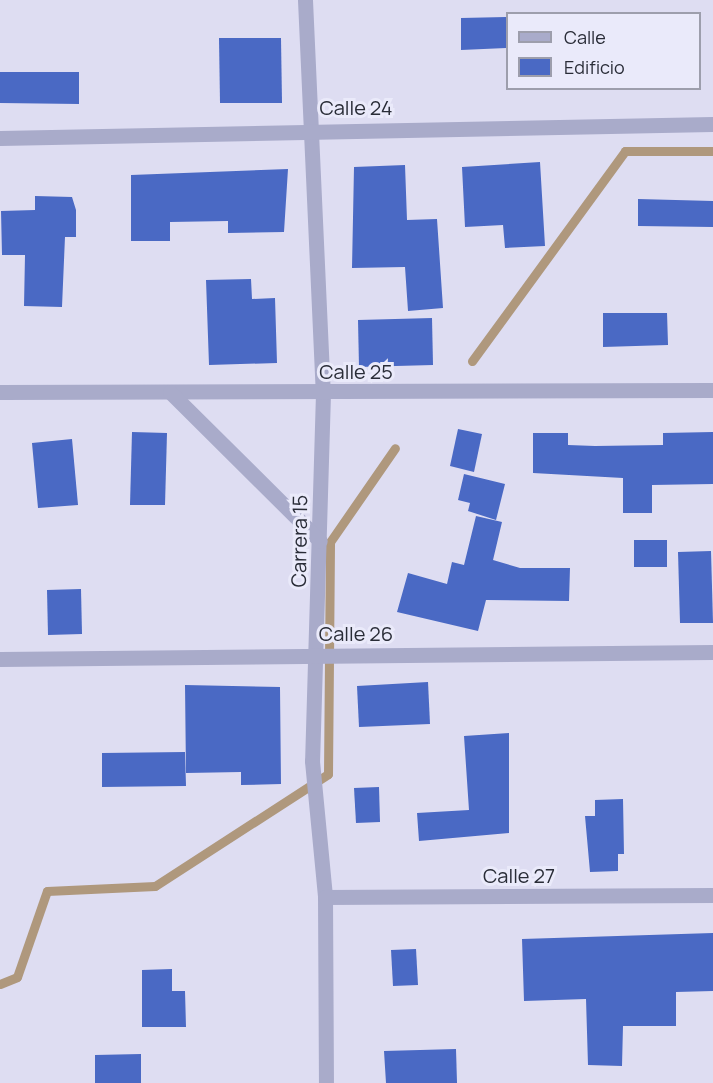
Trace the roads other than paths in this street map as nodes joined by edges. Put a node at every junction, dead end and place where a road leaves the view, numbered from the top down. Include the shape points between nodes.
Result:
1 (305, 0) edge
2 (713, 124) edge
3 (313, 129) junction
4 (0, 138) edge
5 (713, 390) edge
6 (0, 392) edge
7 (170, 392) junction
8 (323, 393) junction
9 (320, 541) junction
10 (713, 651) edge
11 (317, 654) junction
12 (0, 659) edge
13 (713, 895) edge
14 (325, 897) junction
15 (326, 1083) edge

1 - 3 street, Carrera 15
2 - 3 street, Calle 24
3 - 4 street, Calle 24
3 - 8 street, Carrera 15
5 - 8 street, Calle 25
6 - 7 street, Calle 25
7 - 8 street, Calle 25
7 - 9 street
8 - 9 street, Carrera 15
9 - 11 street, Carrera 15
10 - 11 street, Calle 26
11 - 12 street, Calle 26
11 - 14 street, Carrera 15 via 312,761
13 - 14 street, Calle 27
14 - 15 street, Carrera 15

